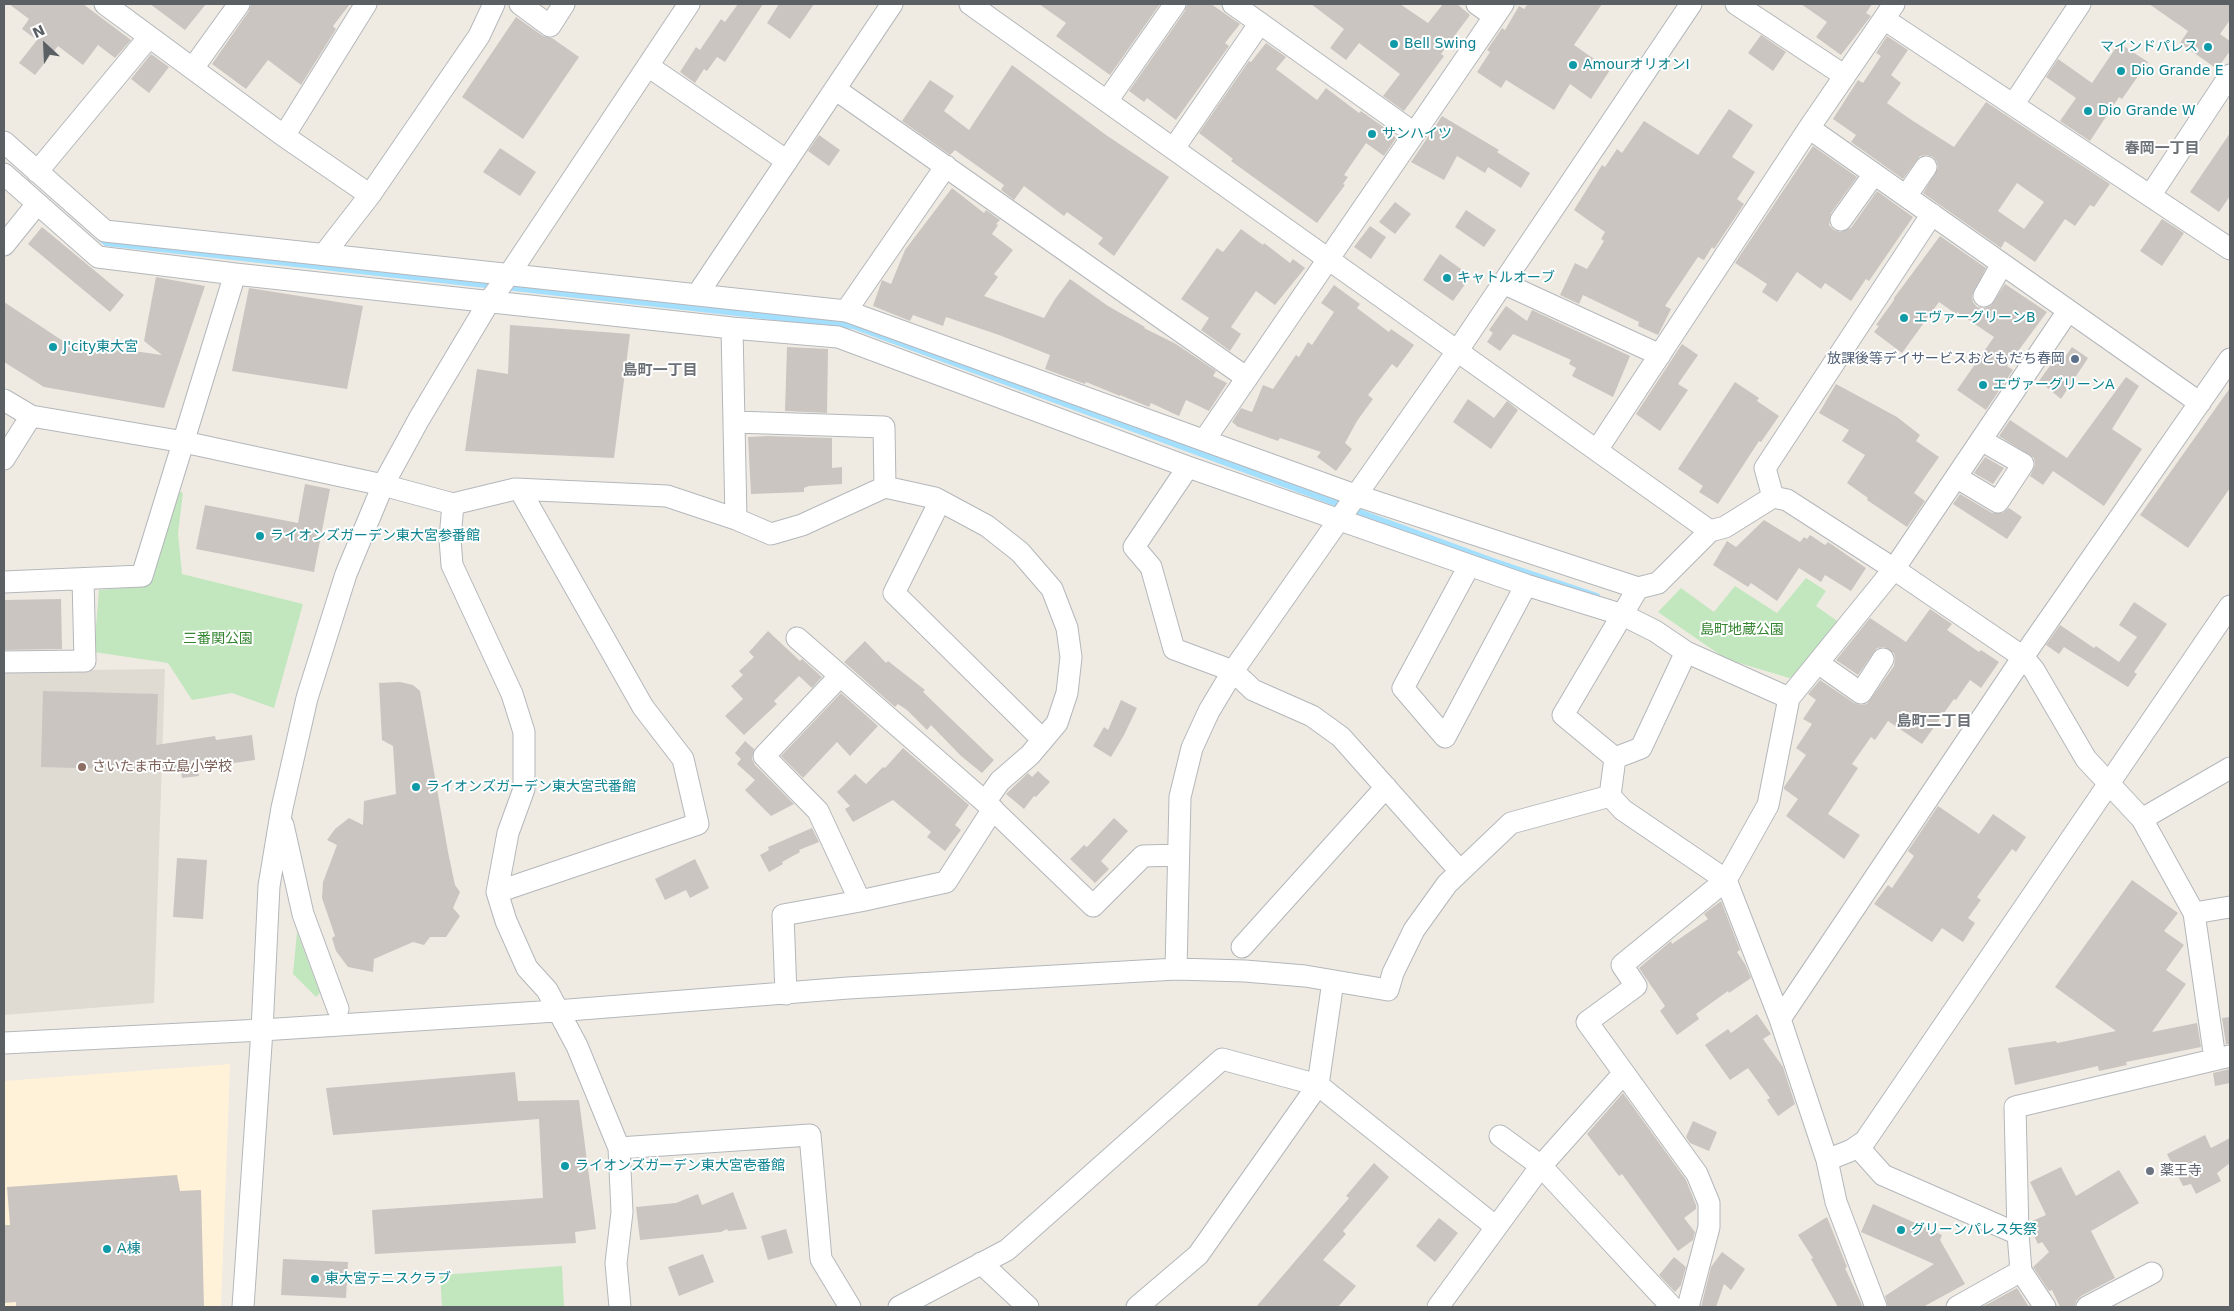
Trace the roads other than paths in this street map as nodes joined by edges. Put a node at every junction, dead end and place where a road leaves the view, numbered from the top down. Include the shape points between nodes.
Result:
1 (105, 4) edge
2 (239, 4) edge
3 (366, 4) edge
4 (494, 4) edge
5 (520, 4) edge
6 (564, 4) edge
7 (689, 4) edge
8 (892, 4) edge
9 (970, 4) edge
10 (1176, 4) edge
11 (1233, 4) edge
12 (1691, 4) edge
13 (1736, 4) edge
14 (2080, 4) edge
15 (1491, 8) edge
16 (1889, 11) edge
17 (1260, 24) junction
18 (149, 36) junction
19 (648, 66) junction
20 (193, 68) junction
21 (2230, 75) edge
22 (1845, 76) junction
23 (835, 89) junction
24 (1107, 101) junction
25 (2013, 105) junction
26 (1809, 128) junction
27 (1414, 133) junction
28 (284, 136) junction
29 (4, 142) edge
30 (1174, 148) junction
31 (786, 161) junction
32 (946, 166) junction
33 (1926, 167) dead end
34 (37, 172) junction
35 (4, 174) edge
36 (1874, 174) junction
37 (370, 195) junction
38 (1906, 196) junction
39 (2150, 196) junction
40 (37, 204) junction
41 (1932, 214) junction
42 (1841, 220) dead end
43 (4, 245) edge
44 (2230, 249) edge
45 (326, 253) junction
46 (1329, 258) junction
47 (2002, 264) junction
48 (510, 273) junction
49 (235, 274) junction
50 (1503, 283) junction
51 (697, 295) junction
52 (1984, 296) dead end
53 (490, 300) junction
54 (846, 311) junction
55 (2068, 311) junction
56 (732, 328) junction
57 (1458, 350) junction
58 (1660, 355) junction
59 (2230, 359) edge
60 (1247, 378) junction
61 (4, 400) edge
62 (2200, 403) junction
63 (31, 416) junction
64 (735, 422) junction
65 (1205, 439) junction
66 (1981, 440) junction
67 (184, 442) junction
68 (1597, 450) junction
69 (4, 459) edge
70 (1188, 467) junction
71 (1956, 477) junction
72 (384, 485) junction
73 (885, 487) junction
74 (520, 490) junction
75 (1354, 495) junction
76 (1773, 497) junction
77 (940, 501) junction
78 (453, 504) junction
79 (736, 519) junction
80 (1339, 520) junction
81 (1710, 531) junction
82 (1469, 566) junction
83 (1894, 569) junction
84 (83, 579) junction
85 (4, 582) edge
86 (1526, 585) junction
87 (1638, 588) junction
88 (2230, 606) edge
89 (1623, 615) junction
90 (797, 638) dead end
91 (1686, 652) junction
92 (2023, 657) junction
93 (1883, 659) dead end
94 (4, 662) edge
95 (1818, 662) junction
96 (1233, 671) junction
97 (840, 676) junction
98 (1789, 698) junction
99 (1043, 740) junction
100 (1615, 758) junction
101 (2230, 768) edge
102 (2108, 783) junction
103 (1386, 787) junction
104 (1610, 796) junction
105 (989, 806) junction
106 (281, 816) junction
107 (2142, 819) junction
108 (1178, 855) junction
109 (1460, 871) junction
110 (1726, 880) junction
111 (497, 892) junction
112 (860, 901) junction
113 (2230, 907) edge
114 (2194, 913) junction
115 (1242, 947) dead end
116 (1176, 969) junction
117 (1333, 981) junction
118 (786, 994) junction
119 (338, 1009) dead end
120 (556, 1011) junction
121 (1780, 1019) junction
122 (262, 1030) junction
123 (4, 1044) edge
124 (2222, 1058) edge
125 (1623, 1074) junction
126 (1318, 1085) junction
127 (1500, 1136) dead end
128 (1858, 1146) junction
129 (619, 1148) junction
130 (1827, 1160) junction
131 (1540, 1166) junction
132 (1496, 1227) junction
133 (2018, 1234) junction
134 (982, 1263) junction
135 (2021, 1271) junction
136 (2152, 1273) dead end
137 (243, 1307) edge
138 (620, 1307) edge
139 (850, 1307) edge
140 (902, 1307) edge
141 (1028, 1307) edge
142 (1138, 1307) edge
143 (1438, 1307) edge
144 (1672, 1307) edge
145 (1688, 1307) edge
146 (1876, 1307) edge
147 (1957, 1307) edge
148 (2045, 1307) edge
149 (2087, 1307) edge

1 - 18 street
2 - 20 street
3 - 28 street
4 - 37 street via 479,36
5 - 6 street via 550,26
7 - 19 street
8 - 23 street
9 - 24 street
10 - 24 street
11 - 17 street
12 - 50 street
13 - 22 street
14 - 25 street
15 - 27 street
16 - 22 street
16 - 25 street
17 - 27 street
17 - 30 street
18 - 20 street
18 - 34 street
19 - 31 street
19 - 48 street
20 - 28 street
21 - 39 street
22 - 26 street
23 - 31 street
23 - 32 street
24 - 30 street
25 - 39 street
26 - 36 street
26 - 58 street
27 - 46 street
28 - 37 street
29 - 34 street
30 - 46 street
31 - 51 street
32 - 54 street
32 - 60 street
33 - 38 street
34 - 45 street via 105,231
35 - 40 street
36 - 38 street
36 - 42 street
37 - 45 street
38 - 41 street
39 - 44 street
40 - 43 street
40 - 49 street via 98,257
41 - 47 street
41 - 76 street via 1765,468
45 - 48 street
46 - 57 street
46 - 60 street
47 - 52 street
47 - 55 street
48 - 51 street
48 - 53 street
49 - 53 street
49 - 67 street
50 - 57 street
50 - 58 street
51 - 54 street
53 - 56 street
53 - 72 street
54 - 65 street
55 - 62 street
55 - 66 street
56 - 64 street
56 - 70 street via 838,337
57 - 68 street
57 - 75 street
58 - 68 street
59 - 62 street
60 - 65 street
61 - 63 street
62 - 92 street
63 - 67 street
63 - 69 street
64 - 73 street via 884,427
64 - 79 street
65 - 75 street
66 - 71 street
66 - 71 street via 2023,464 1998,502
67 - 72 street
67 - 84 street via 142,576
68 - 81 street
70 - 80 street
70 - 96 street via 1134,547 1150,567 1174,649
71 - 83 street
72 - 78 street
72 - 106 street via 346,574 306,698
73 - 77 street
73 - 79 street via 802,525 771,534
74 - 78 street
74 - 79 street via 667,496
74 - 111 street via 643,707 683,759 698,824
75 - 80 street
75 - 87 street
76 - 81 street via 1725,527
76 - 83 street via 1787,500
77 - 99 street via 987,526 1020,552 1052,589 1068,628 1071,657 1067,693 1057,724
77 - 99 street via 894,593
78 - 111 street via 452,565 512,694 524,732 524,789 508,833
80 - 82 street
80 - 96 street
81 - 87 street via 1658,583
82 - 86 street
82 - 86 street via 1403,688 1445,737
83 - 92 street
83 - 95 street
84 - 85 street
84 - 94 street via 84,661
86 - 89 street
87 - 89 street
88 - 102 street
89 - 91 street
89 - 100 street via 1563,715
90 - 97 street
91 - 98 street
91 - 100 street via 1640,748
92 - 102 street via 2034,670 2086,759
92 - 121 street
93 - 95 street via 1861,693
95 - 98 street
96 - 103 street via 1253,690 1312,716 1341,737
96 - 108 street via 1192,748 1180,797
97 - 105 street
97 - 112 street via 764,756 818,811
98 - 110 street via 1768,805
99 - 105 street via 1000,781
100 - 104 street
101 - 107 street
102 - 107 street
102 - 128 street via 1865,1141
103 - 109 street
103 - 115 street
104 - 109 street via 1511,823
104 - 110 street via 1622,810
105 - 108 street via 1093,906 1143,856
105 - 112 street via 946,882
106 - 119 street via 303,914
106 - 122 street via 269,886
107 - 114 street
108 - 116 street
109 - 117 street via 1414,930 1388,990
110 - 121 street
110 - 125 street via 1622,965 1636,986 1587,1022
111 - 120 street via 527,968 547,990
112 - 118 street via 783,915
113 - 114 street
114 - 124 street
116 - 117 street via 1244,971
116 - 118 street
117 - 126 street
118 - 120 street
120 - 122 street
120 - 129 street via 577,1046
121 - 130 street
122 - 123 street
122 - 137 street
124 - 133 street via 2015,1107
125 - 131 street
125 - 145 street via 1697,1174 1709,1203 1708,1227
126 - 132 street
126 - 134 street via 1222,1059 1007,1250
126 - 142 street via 1198,1255
127 - 131 street
128 - 130 street
128 - 133 street via 1883,1175
129 - 138 street via 622,1212 616,1263
129 - 139 street via 810,1135 821,1259
130 - 146 street via 1836,1202
131 - 132 street
131 - 144 street
132 - 143 street
133 - 135 street
134 - 140 street
134 - 141 street
135 - 147 street
135 - 148 street
136 - 149 street

